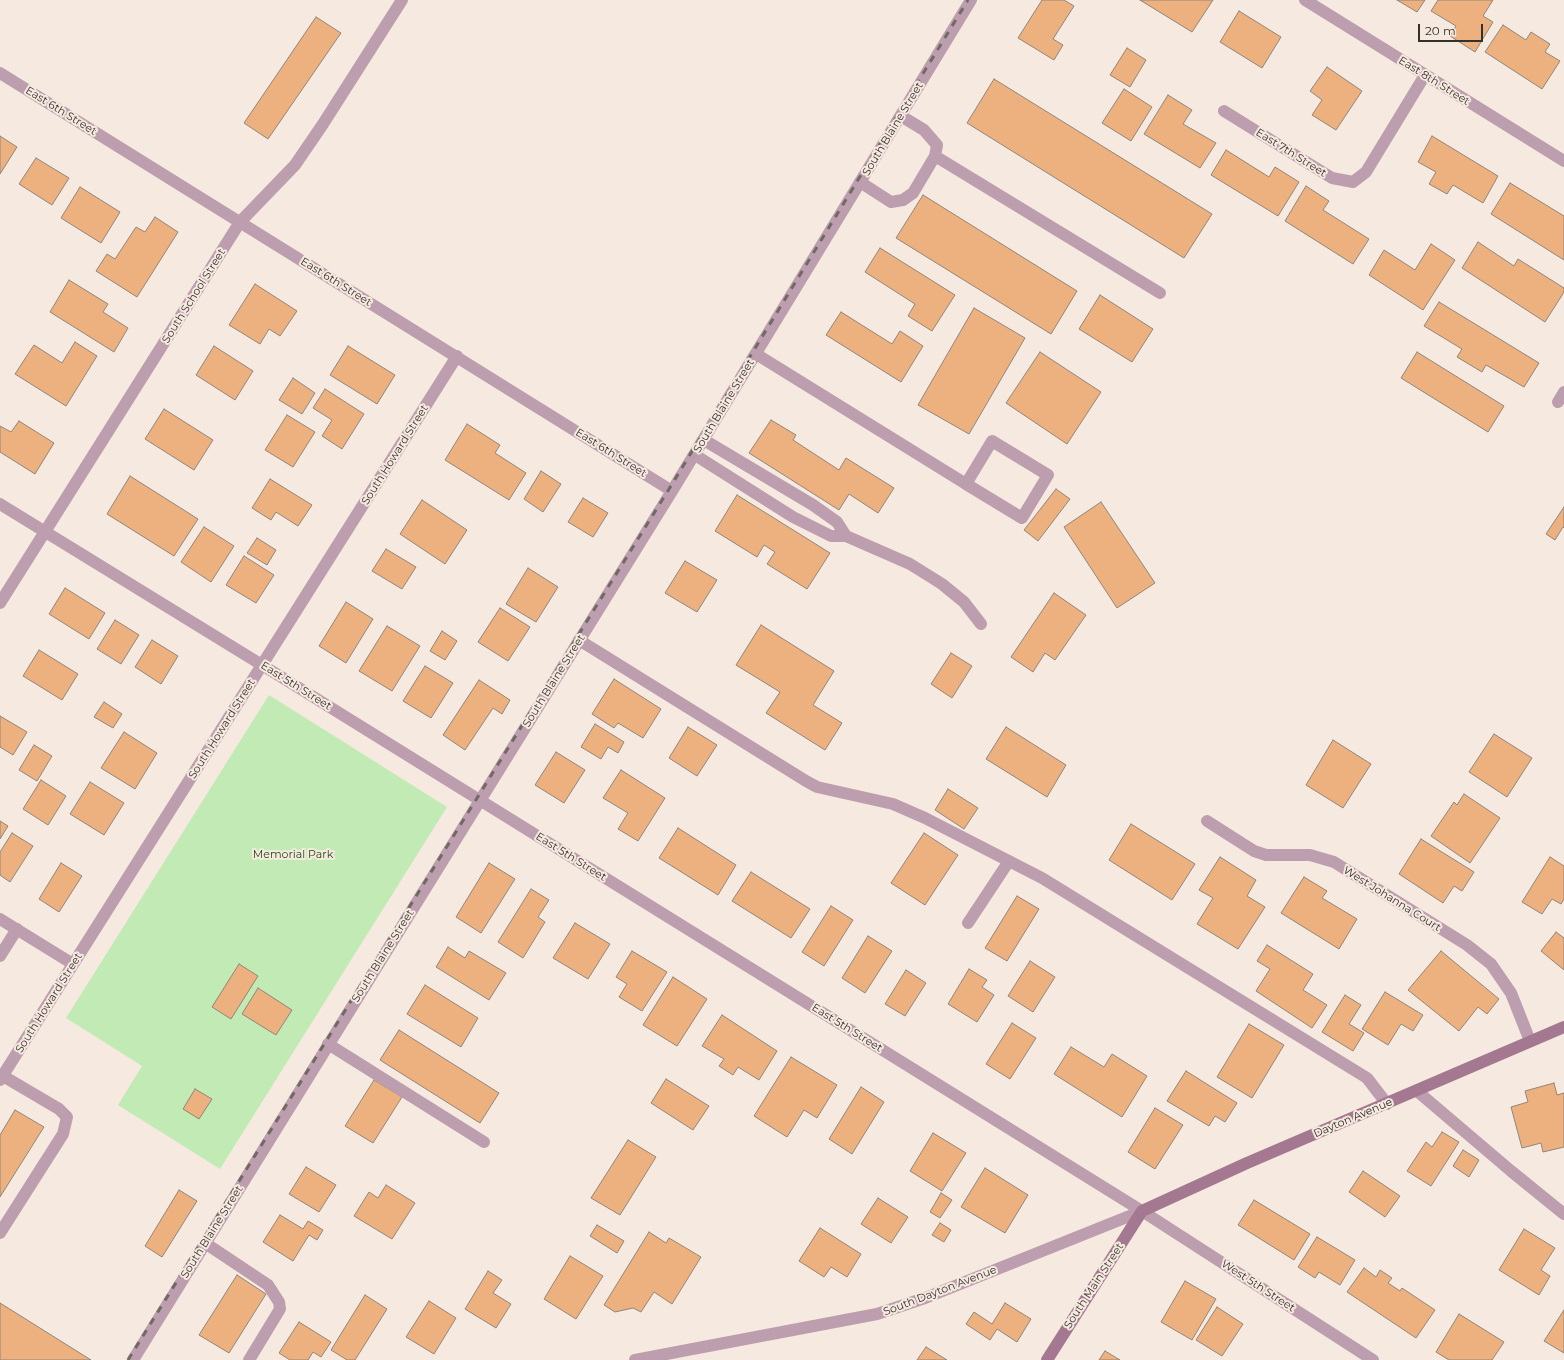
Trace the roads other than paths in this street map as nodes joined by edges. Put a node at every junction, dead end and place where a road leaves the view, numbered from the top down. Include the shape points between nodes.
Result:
1 (402, 0) edge
2 (971, 0) edge
3 (1305, 0) edge
4 (0, 73) edge
5 (1424, 75) junction
6 (1224, 111) dead end
7 (901, 116) junction
8 (935, 156) junction
9 (1564, 161) edge
10 (860, 182) junction
11 (240, 222) junction
12 (1160, 293) dead end
13 (756, 354) junction
14 (457, 356) junction
15 (704, 440) junction
16 (694, 455) junction
17 (966, 484) junction
18 (672, 491) junction
19 (0, 504) edge
20 (44, 532) junction
21 (846, 536) junction
22 (0, 603) edge
23 (981, 624) dead end
24 (579, 640) junction
25 (262, 665) junction
26 (479, 800) junction
27 (1207, 821) dead end
28 (1009, 861) junction
29 (0, 919) edge
30 (968, 923) dead end
31 (17, 929) junction
32 (0, 956) edge
33 (73, 964) junction
34 (1564, 1027) edge
35 (1530, 1041) junction
36 (328, 1044) junction
37 (2, 1078) edge
38 (1417, 1091) junction
39 (1387, 1104) junction
40 (484, 1142) dead end
41 (1142, 1211) junction
42 (1564, 1214) edge
43 (0, 1233) edge
44 (205, 1244) junction
45 (133, 1360) edge
46 (249, 1360) edge
47 (635, 1360) edge
48 (1047, 1360) edge
49 (1373, 1360) edge

1 - 11 street, South School Street via 328,118 295,165
2 - 7 street, South Blaine Street
3 - 5 street, East 8th Street
4 - 11 street, East 6th Street
5 - 6 street, East 7th Street via 1366,172 1353,182 1332,178
5 - 9 street, East 8th Street
7 - 8 street via 924,130 937,145
7 - 10 street, South Blaine Street
8 - 10 street via 913,193 903,200 891,202
8 - 12 street
10 - 13 street, South Blaine Street
11 - 14 street, East 6th Street
11 - 20 street, South School Street
13 - 15 street, South Blaine Street
13 - 17 street
14 - 18 street, East 6th Street
14 - 25 street, South Howard Street
15 - 16 street, South Blaine Street
15 - 21 street via 813,505 837,522
16 - 18 street, South Blaine Street
16 - 21 street via 793,517 831,536
17 - 17 street via 1022,518 1048,475 992,441
18 - 24 street, South Blaine Street
19 - 20 street, East 5th Street
20 - 22 street, South School Street
20 - 25 street, East 5th Street
21 - 23 street via 910,564 942,584 964,602
24 - 26 street, South Blaine Street
24 - 28 street via 817,787 893,804
25 - 26 street, East 5th Street
25 - 33 street, South Howard Street
26 - 36 street, South Blaine Street
26 - 41 street, East 5th Street
27 - 35 street, West Johanna Court via 1254,851 1266,855 1310,856 1334,862 1466,945 1492,964 1511,993
28 - 30 street
28 - 39 street via 1042,878 1367,1078
29 - 31 street
31 - 32 street
31 - 33 street
33 - 37 street, South Howard Street
34 - 35 street, Dayton Avenue
35 - 38 street, Dayton Avenue
36 - 40 street
36 - 44 street, South Blaine Street
37 - 43 street via 59,1109 67,1117 64,1134
38 - 39 street, Dayton Avenue
38 - 42 street
39 - 41 street, Dayton Avenue
41 - 47 street, South Dayton Avenue via 925,1298 877,1314
41 - 48 street, South Main Street
41 - 49 street, West 5th Street
44 - 45 street, South Blaine Street
44 - 46 street via 268,1285 279,1302 280,1309

